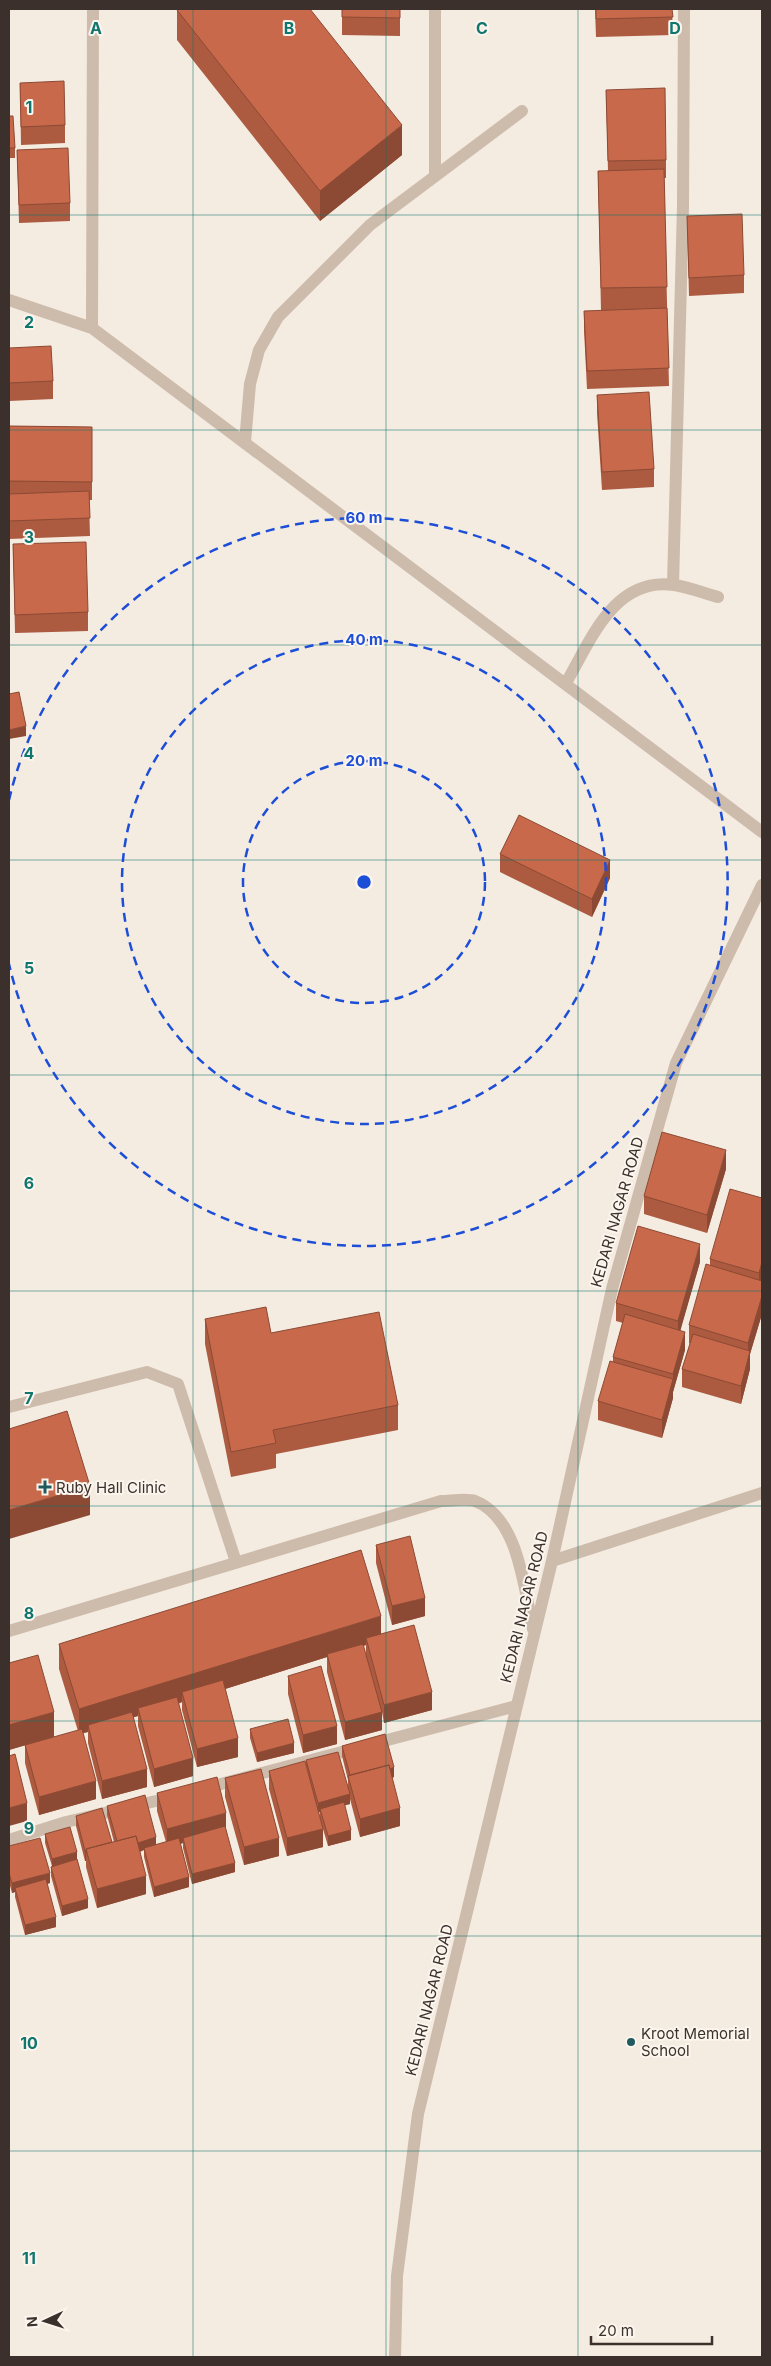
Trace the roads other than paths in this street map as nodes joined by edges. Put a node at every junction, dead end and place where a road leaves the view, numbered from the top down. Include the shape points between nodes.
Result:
1 (94, 9) edge
2 (435, 9) edge
3 (684, 9) edge
4 (522, 110) dead end
5 (435, 176) junction
6 (9, 300) edge
7 (92, 328) junction
8 (245, 442) junction
9 (673, 584) junction
10 (718, 597) dead end
11 (566, 683) junction
12 (762, 832) edge
13 (762, 885) edge
14 (9, 1406) edge
15 (762, 1492) edge
16 (552, 1561) junction
17 (236, 1562) junction
18 (9, 1631) edge
19 (534, 1631) junction
20 (516, 1706) junction
21 (9, 1840) edge
22 (395, 2357) edge

1 - 7 street
2 - 5 street
3 - 9 street
4 - 5 street
5 - 8 street via 370,225 278,317 259,350 250,384
6 - 7 street
7 - 8 street
8 - 11 street
9 - 10 street
9 - 11 street via 643,587 618,600 600,624
11 - 12 street
13 - 16 street, KEDARI NAGAR ROAD via 676,1063 612,1289
14 - 17 street via 147,1372 178,1384
15 - 16 street
16 - 19 street, KEDARI NAGAR ROAD
17 - 18 street
17 - 19 street via 441,1501 474,1501 498,1517 515,1547
19 - 20 street, KEDARI NAGAR ROAD
20 - 21 street via 186,1794 66,1822
20 - 22 street, KEDARI NAGAR ROAD via 418,2114 398,2276

